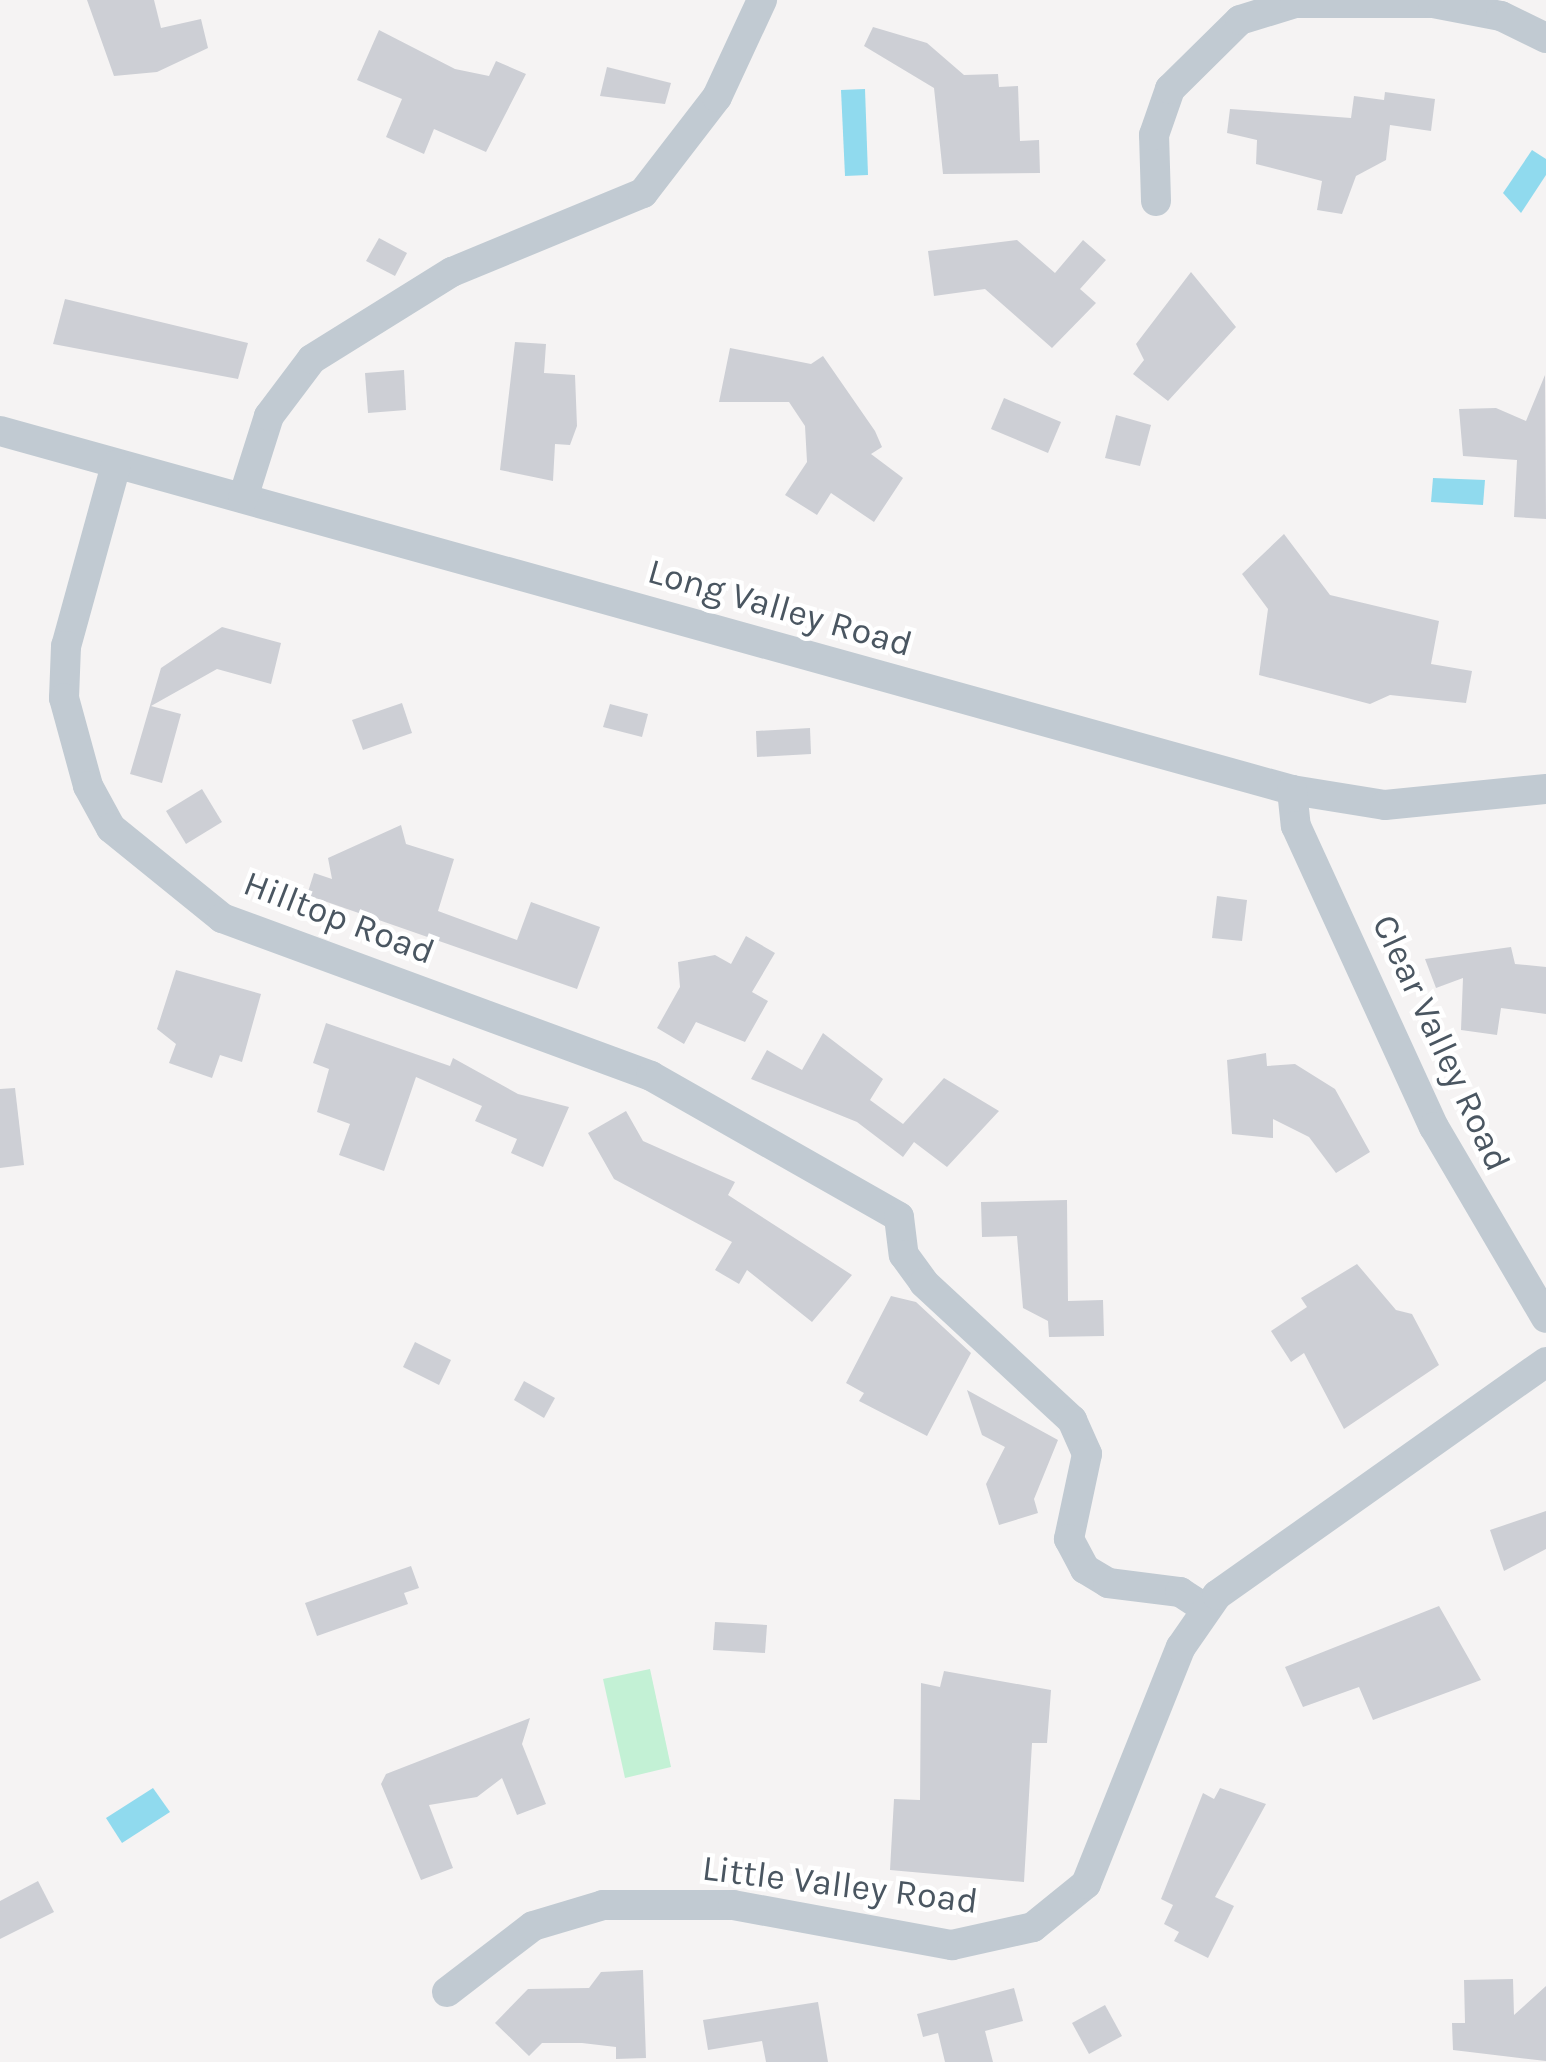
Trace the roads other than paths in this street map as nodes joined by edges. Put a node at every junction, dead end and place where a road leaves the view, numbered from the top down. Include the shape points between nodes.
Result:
1 (762, 0) edge
2 (1546, 38) edge
3 (1156, 202) dead end
4 (0, 431) edge
5 (116, 465) junction
6 (243, 498) junction
7 (1546, 789) edge
8 (1292, 790) junction
9 (1546, 1318) edge
10 (1546, 1362) edge
11 (1205, 1608) junction
12 (447, 1992) dead end

1 - 6 street via 717,97 643,194 452,272 311,359 269,416
2 - 3 street via 1501,16 1433,2 1295,3 1240,20 1169,89 1154,134
4 - 5 street, Long Valley Road
5 - 6 street, Long Valley Road
5 - 11 street, Hilltop Road via 67,646 64,698 88,786 111,828 222,918 651,1076 898,1217 904,1256 924,1283 1072,1420 1087,1454 1069,1539 1085,1569 1108,1583 1180,1592
6 - 8 street, Long Valley Road
7 - 8 street, Long Valley Road via 1385,805
8 - 9 street, Clear Valley Road via 1297,826 1434,1127
10 - 11 street, Little Valley Road via 1263,1554
11 - 12 street, Little Valley Road via 1144,1730 1086,1884 1033,1928 952,1945 733,1905 603,1905 547,1918

